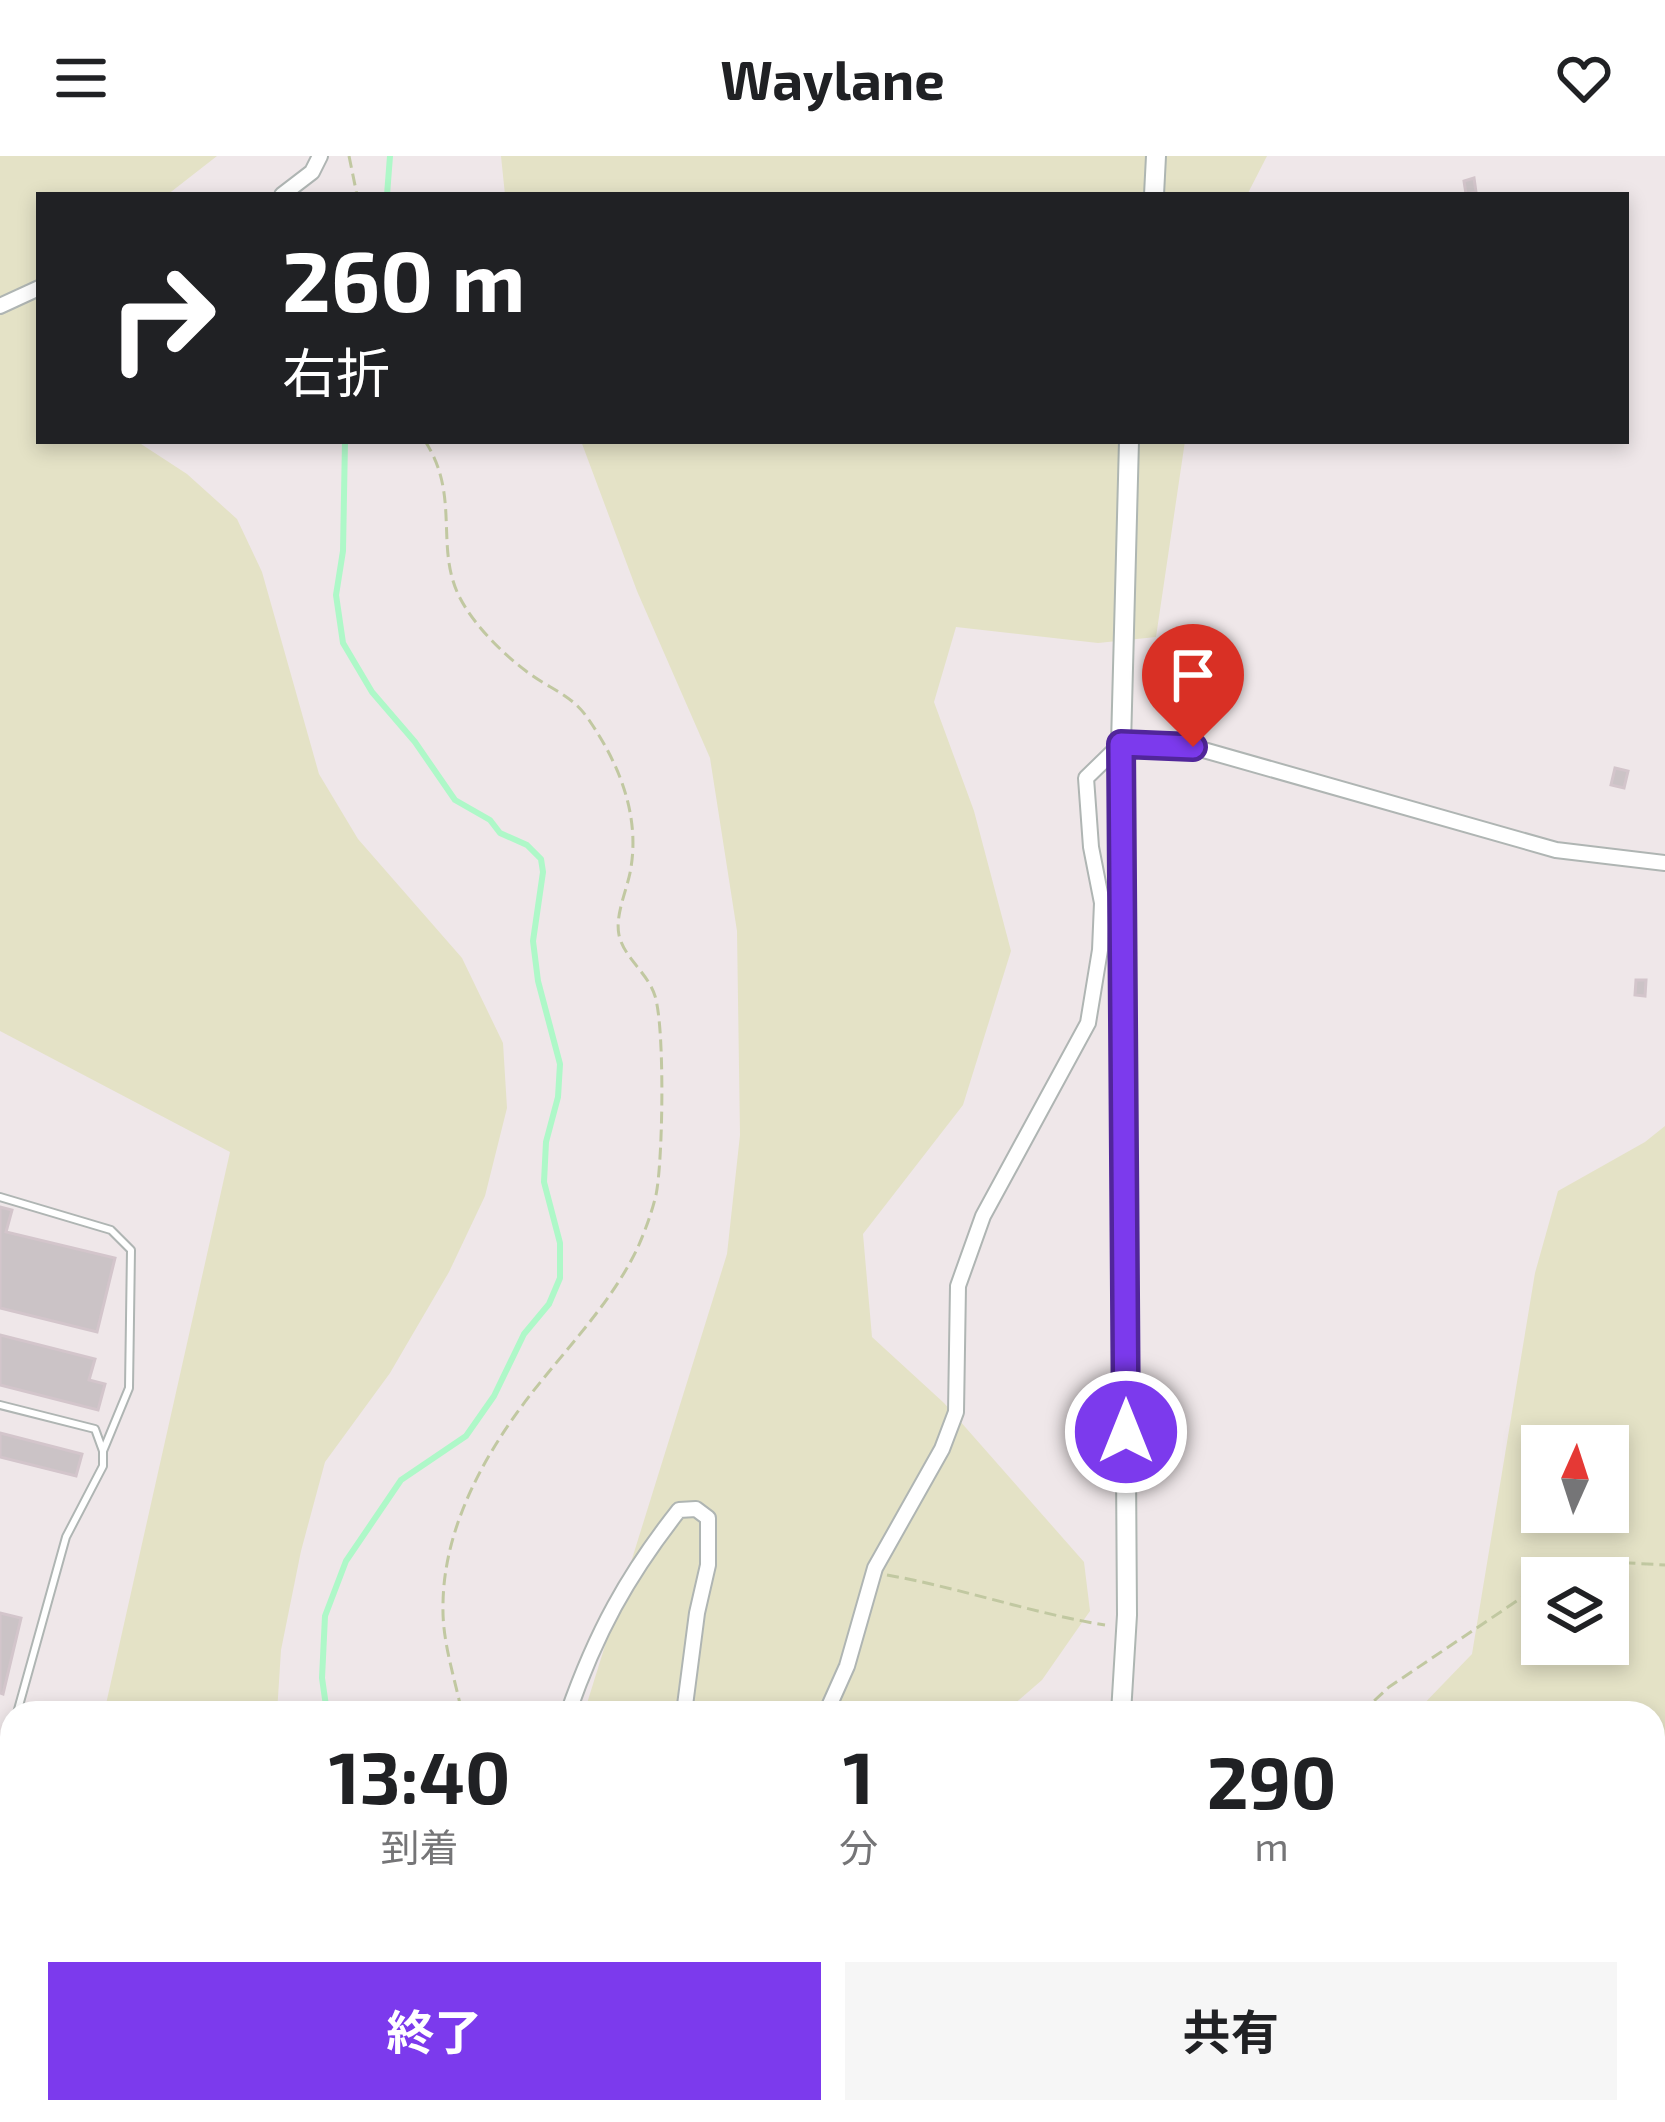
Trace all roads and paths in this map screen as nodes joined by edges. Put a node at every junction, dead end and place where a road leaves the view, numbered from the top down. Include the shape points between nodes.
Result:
1 (320, 156) edge
2 (349, 156) edge
3 (1156, 156) edge
4 (286, 192) edge
5 (356, 192) edge
6 (1154, 192) edge
7 (36, 289) edge
8 (0, 306) edge
9 (427, 444) edge
10 (1129, 444) edge
11 (1121, 744) junction
12 (1665, 863) edge
13 (0, 1197) edge
14 (0, 1406) edge
15 (104, 1451) junction
16 (1629, 1562) edge
17 (1665, 1564) edge
18 (873, 1573) junction
19 (1521, 1594) edge
20 (1127, 1616) junction
21 (20, 1701) edge
22 (460, 1701) edge
23 (573, 1701) edge
24 (686, 1701) edge
25 (831, 1701) edge
26 (1121, 1701) edge
27 (1373, 1701) edge

1 - 4 street
2 - 5 path
3 - 6 street
7 - 8 street
9 - 22 path via 442,472 454,588 465,607 527,673 569,695 618,769 634,826 617,931 648,977 662,1033 656,1192 639,1246 475,1481 446,1555 442,1609
10 - 11 street
11 - 12 street via 1193,747 1556,850
11 - 18 street via 1086,778 1102,903 1088,1023 982,1216 958,1286 956,1412
11 - 20 street
13 - 15 lane via 111,1230 131,1250 128,1388
14 - 15 lane via 95,1429
15 - 21 lane via 104,1466 66,1537
16 - 17 path
18 - 20 path via 1050,1616 1116,1627
18 - 25 street
19 - 27 path
20 - 26 street
23 - 24 street via 637,1563 679,1510 697,1509 708,1518 708,1565

